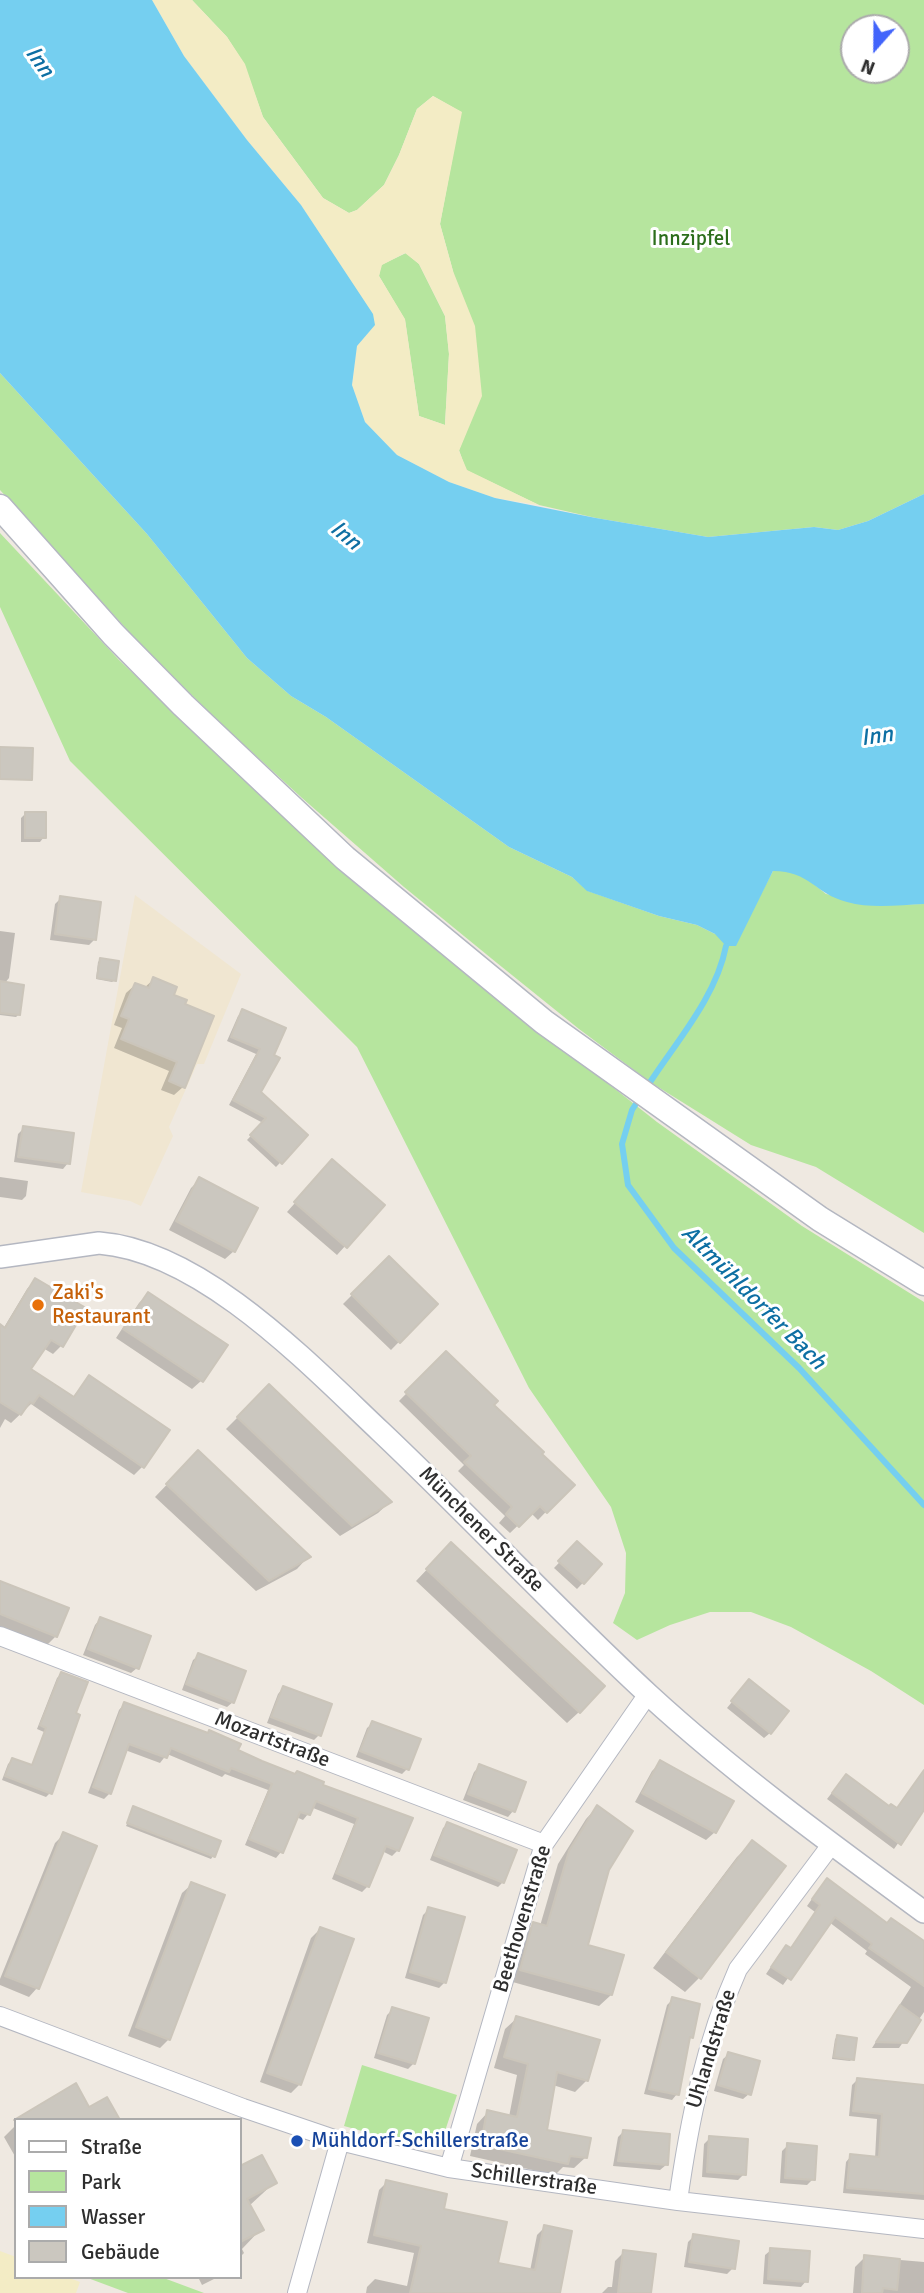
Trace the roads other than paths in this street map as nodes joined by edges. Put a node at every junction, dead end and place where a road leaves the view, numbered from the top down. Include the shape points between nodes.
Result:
1 (0, 507) edge
2 (0, 1257) edge
3 (924, 1283) edge
4 (0, 1636) edge
5 (648, 1694) junction
6 (544, 1844) junction
7 (831, 1844) junction
8 (924, 1912) edge
9 (0, 2016) edge
10 (340, 2141) junction
11 (449, 2168) junction
12 (678, 2201) junction
13 (924, 2229) edge
14 (297, 2293) edge

1 - 3 main road via 113,634 345,858 544,1022 820,1219
2 - 5 street, Münchener Straße via 114,1244 158,1257 235,1303 288,1345 415,1464
4 - 6 street, Mozartstraße
5 - 6 street, Beethovenstraße
5 - 7 street, Münchener Straße
6 - 11 street, Beethovenstraße
7 - 8 street, Münchener Straße
7 - 12 street, Uhlandstraße via 738,1969 728,1991 694,2104
9 - 10 street, Schillerstraße
10 - 11 street, Schillerstraße
10 - 14 street
11 - 12 street, Schillerstraße
12 - 13 street, Schillerstraße

